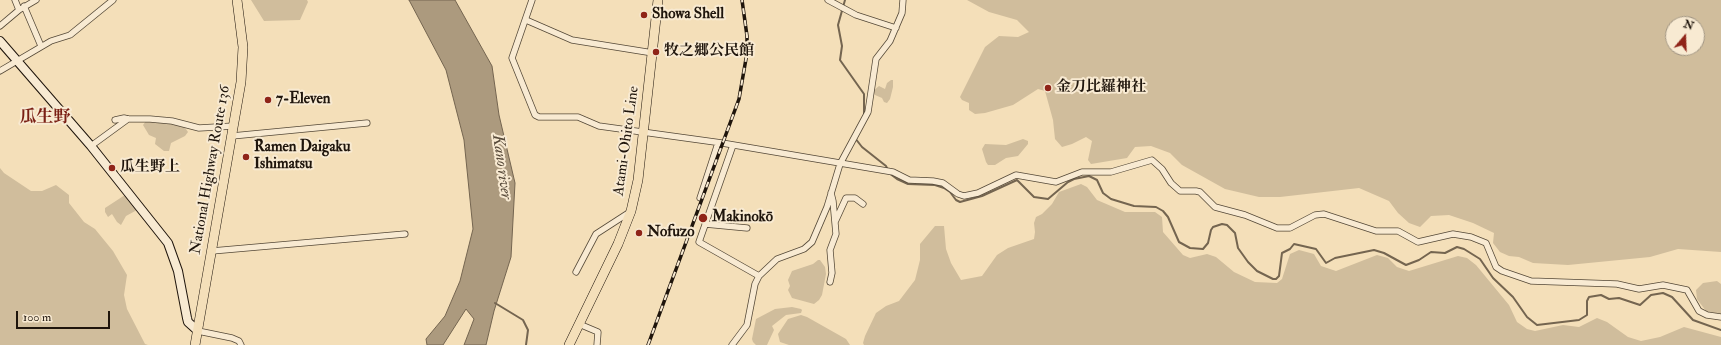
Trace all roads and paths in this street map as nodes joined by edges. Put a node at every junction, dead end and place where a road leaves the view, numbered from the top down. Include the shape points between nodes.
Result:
1 (14, 0) edge
2 (36, 0) edge
3 (113, 0) edge
4 (237, 0) edge
5 (532, 0) edge
6 (658, 0) edge
7 (828, 0) edge
8 (903, 0) edge
9 (842, 5) edge
10 (21, 8) junction
11 (526, 20) junction
12 (0, 26) edge
13 (896, 28) junction
14 (0, 41) edge
15 (41, 46) junction
16 (653, 53) junction
17 (16, 60) junction
18 (0, 71) edge
19 (128, 119) junction
20 (115, 120) dead end
21 (367, 123) dead end
22 (234, 126) junction
23 (644, 133) junction
24 (232, 136) junction
25 (718, 143) junction
26 (732, 145) junction
27 (91, 146) junction
28 (840, 164) junction
29 (831, 193) junction
30 (700, 198) dead end
31 (863, 204) dead end
32 (631, 211) junction
33 (705, 224) junction
34 (834, 224) junction
35 (747, 228) dead end
36 (405, 234) dead end
37 (212, 251) junction
38 (576, 272) dead end
39 (760, 276) junction
40 (830, 282) dead end
41 (1721, 317) edge
42 (579, 324) junction
43 (198, 331) junction
44 (195, 345) edge
45 (241, 345) edge
46 (569, 345) edge
47 (597, 345) edge
48 (732, 345) edge

1 - 10 street
2 - 10 street
3 - 15 street via 70,35
4 - 22 main road, National Highway Route 136 via 244,47
5 - 11 street
6 - 16 main road, Atami-Ohito Line
7 - 9 street
8 - 13 street via 902,13
9 - 13 street via 856,15
10 - 12 street
10 - 15 street
11 - 16 street via 572,40
11 - 23 street via 512,58 535,115 578,117 599,126
13 - 28 street via 890,41 876,58 868,112
14 - 17 main road
15 - 17 street
16 - 23 main road, Atami-Ohito Line
17 - 18 street
17 - 27 main road
19 - 20 street
19 - 22 street via 172,121 199,128
19 - 27 street
21 - 24 street
22 - 24 main road, National Highway Route 136
23 - 25 street
23 - 32 main road, Atami-Ohito Line
24 - 37 main road, National Highway Route 136
25 - 26 street
25 - 30 street
26 - 28 street
26 - 33 street
27 - 43 main road via 168,243 178,271 188,322
28 - 29 street
28 - 41 street via 893,172 912,181 942,183 964,196 978,194 1016,174 1056,182 1082,172 1111,172 1152,160 1162,169 1170,183 1180,191 1200,192 1214,207 1245,215 1277,228 1290,228 1315,215 1324,214 1376,231 1398,231 1418,242 1453,234 1471,237 1486,243 1496,266 1502,271 1531,281 1617,284 1639,289 1663,285 1687,290 1698,311
29 - 34 street
29 - 39 street via 809,246 777,259
31 - 34 street via 855,198 846,198
32 - 38 street via 596,234
32 - 42 main road, Atami-Ohito Line
33 - 35 street
33 - 39 street via 699,239 701,245
34 - 40 street via 836,234 830,250
36 - 37 street
37 - 43 main road, National Highway Route 136
39 - 48 street via 747,325
42 - 46 main road, Atami-Ohito Line
42 - 47 street via 598,332
43 - 44 main road, National Highway Route 136
43 - 45 street via 232,338

